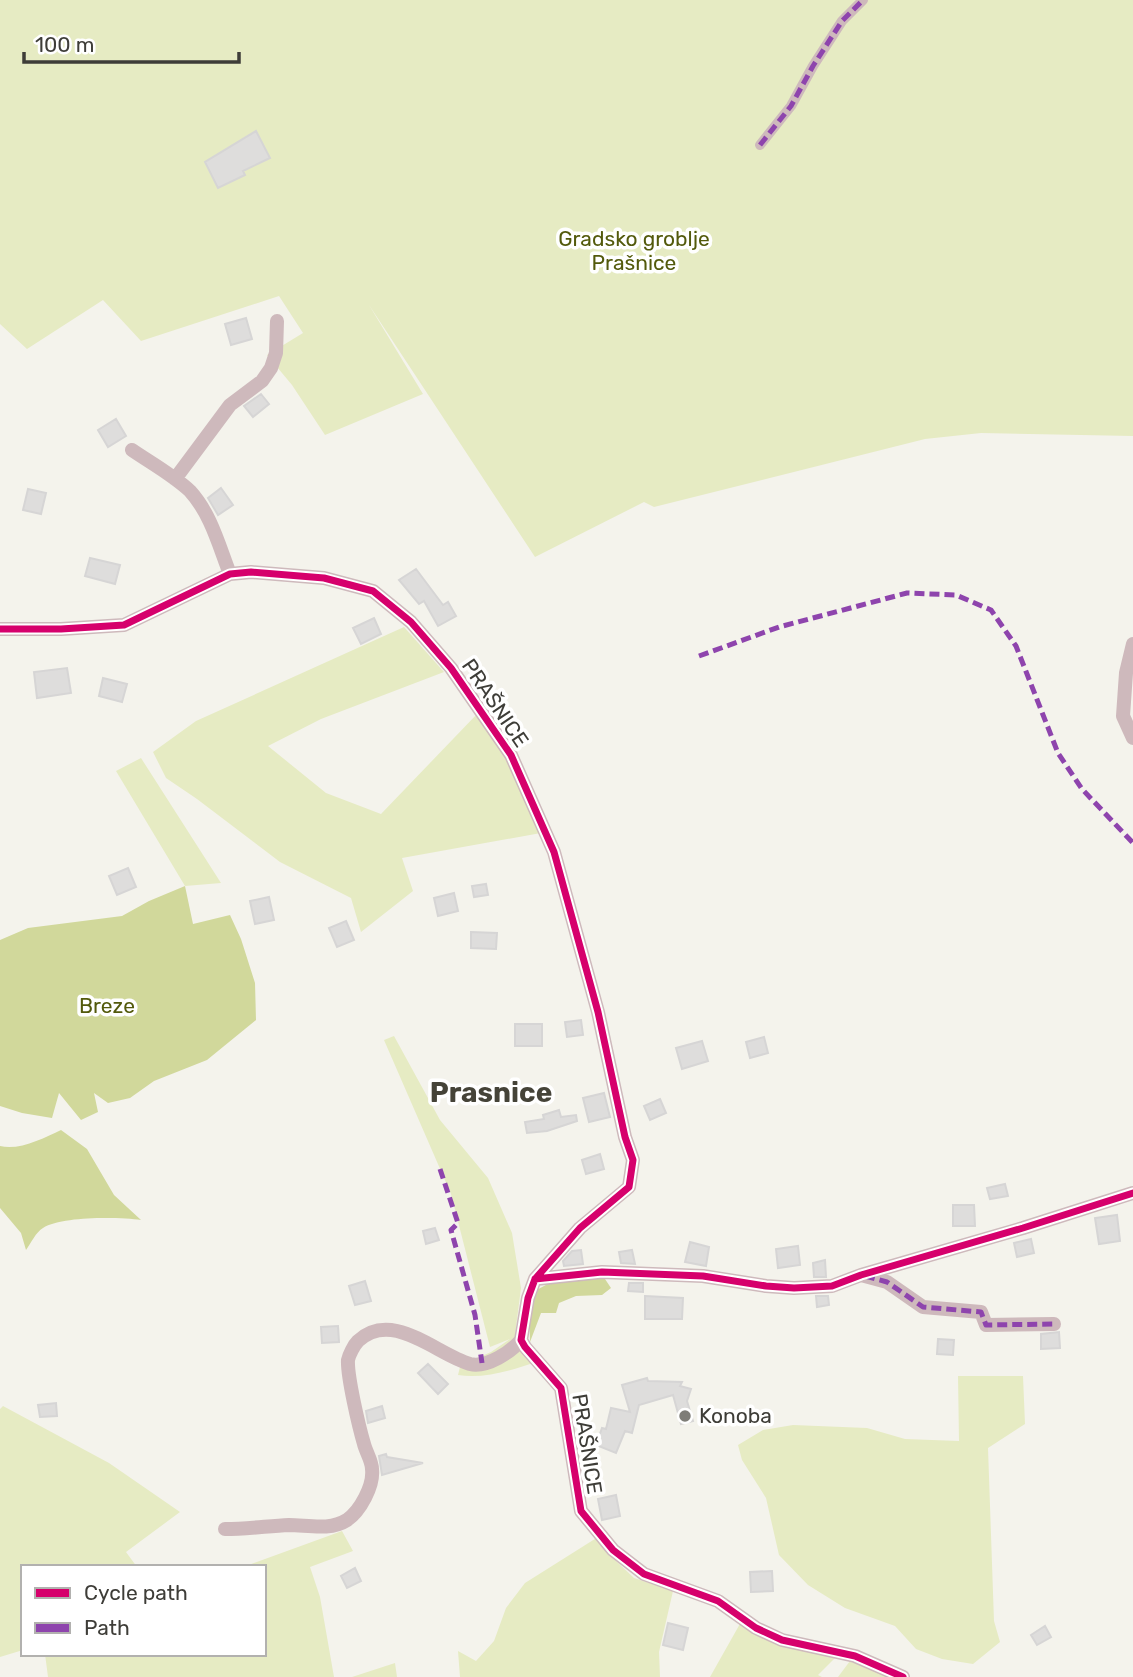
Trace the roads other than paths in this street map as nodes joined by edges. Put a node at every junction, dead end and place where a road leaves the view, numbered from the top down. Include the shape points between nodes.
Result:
1 (863, 0) edge
2 (760, 145) dead end
3 (277, 321) dead end
4 (132, 450) dead end
5 (176, 479) junction
6 (230, 574) junction
7 (0, 629) edge
8 (1133, 644) edge
9 (1133, 738) edge
10 (1133, 1193) edge
11 (861, 1275) junction
12 (535, 1279) junction
13 (1054, 1324) dead end
14 (521, 1340) junction
15 (225, 1529) dead end
16 (903, 1677) edge

1 - 2 street via 842,20 791,106
3 - 5 street via 271,368 262,381 230,405
4 - 5 street
5 - 6 street via 208,518
6 - 7 street, PRAŠNICE via 124,625
6 - 12 street, PRAŠNICE via 283,573 373,591 411,622 451,668 526,784 554,852 574,922 633,1160 629,1188 580,1228
8 - 9 street via 1123,716
10 - 11 street
11 - 12 street via 832,1286 794,1288 703,1276 603,1272
11 - 13 street via 887,1282 923,1307 981,1312 986,1325
12 - 14 street, PRAŠNICE
14 - 15 street via 496,1359 472,1364 393,1330 377,1330 357,1342 348,1358 350,1381 373,1470 359,1507 347,1520 328,1526
14 - 16 street, PRAŠNICE via 561,1388 581,1511 613,1550 644,1574 718,1601 782,1640 855,1656

